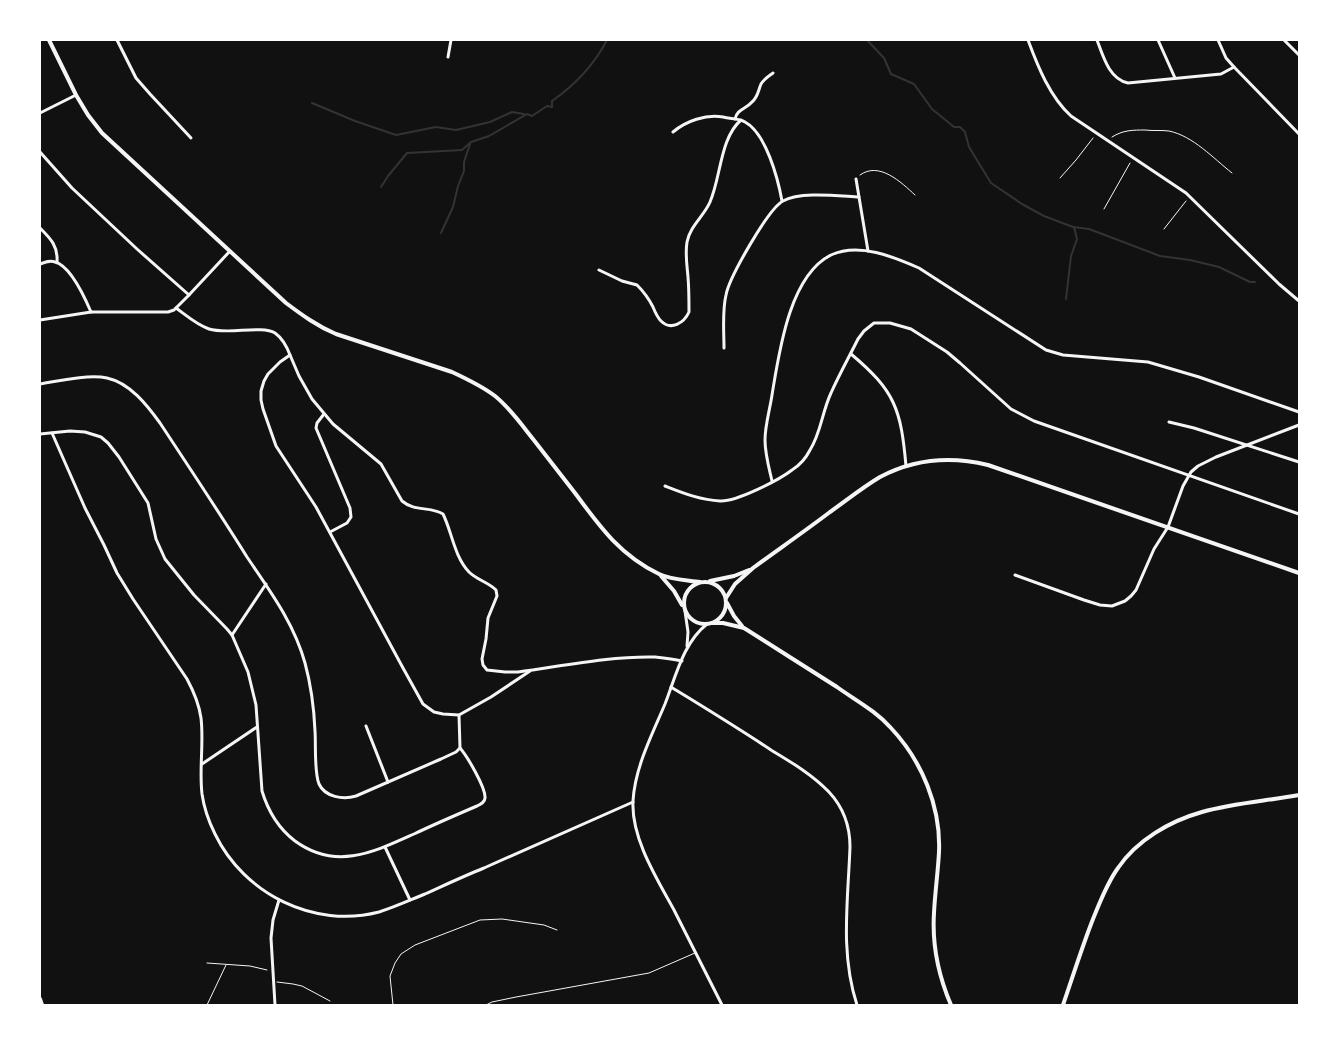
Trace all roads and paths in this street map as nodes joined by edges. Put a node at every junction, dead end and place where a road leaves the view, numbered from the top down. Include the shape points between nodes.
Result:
1 (117, 40) edge
2 (451, 40) edge
3 (1028, 40) edge
4 (1097, 40) edge
5 (1158, 40) edge
6 (1218, 40) edge
7 (1284, 40) edge
8 (51, 41) edge
9 (1299, 55) edge
10 (448, 57) dead end
11 (1234, 67) junction
12 (773, 73) dead end
13 (1175, 78) junction
14 (76, 95) junction
15 (40, 112) edge
16 (735, 119) junction
17 (741, 120) junction
18 (673, 132) dead end
19 (1097, 133) junction
20 (1299, 134) edge
21 (191, 138) dead end
22 (1108, 140) junction
23 (40, 152) edge
24 (1133, 158) junction
25 (1232, 173) dead end
26 (1060, 178) dead end
27 (856, 179) joint
28 (915, 195) dead end
29 (1190, 196) junction
30 (859, 197) junction
31 (782, 201) junction
32 (1104, 209) dead end
33 (40, 228) edge
34 (1164, 229) dead end
35 (230, 251) junction
36 (868, 251) junction
37 (57, 262) junction
38 (40, 264) edge
39 (599, 270) dead end
40 (189, 295) junction
41 (1299, 301) edge
42 (176, 308) junction
43 (91, 312) junction
44 (40, 320) edge
45 (724, 348) dead end
46 (850, 354) junction
47 (290, 355) junction
48 (40, 384) edge
49 (1299, 412) edge
50 (324, 414) junction
51 (1169, 422) dead end
52 (1299, 425) edge
53 (52, 433) junction
54 (40, 434) edge
55 (1248, 446) junction
56 (1299, 462) edge
57 (906, 466) junction
58 (1188, 475) junction
59 (772, 481) junction
60 (665, 486) dead end
61 (1299, 514) edge
62 (1168, 527) junction
63 (330, 532) junction
64 (753, 568) junction
65 (1299, 573) edge
66 (660, 575) junction
67 (1015, 575) dead end
68 (706, 581) junction
69 (700, 582) junction
70 (266, 584) junction
71 (726, 599) junction
72 (684, 609) junction
73 (709, 624) junction
74 (744, 628) junction
75 (232, 636) junction
76 (687, 649) junction
77 (682, 661) junction
78 (530, 670) junction
79 (671, 687) junction
80 (459, 715) junction
81 (366, 726) dead end
82 (258, 727) junction
83 (460, 748) junction
84 (202, 765) junction
85 (388, 782) junction
86 (1299, 795) edge
87 (633, 802) junction
88 (385, 847) junction
89 (279, 900) junction
90 (410, 900) junction
91 (557, 930) dead end
92 (696, 953) junction
93 (208, 963) dead end
94 (226, 964) junction
95 (272, 972) junction
96 (274, 982) junction
97 (40, 1000) edge
98 (330, 1001) dead end
99 (42, 1005) edge
100 (207, 1005) edge
101 (275, 1005) edge
102 (393, 1005) edge
103 (486, 1005) edge
104 (722, 1005) edge
105 (857, 1005) edge
106 (951, 1005) edge
107 (1063, 1005) edge

1 - 21 street via 136,78
2 - 10 street
3 - 19 street via 1060,104 1071,116
4 - 13 street via 1114,76 1122,81
5 - 13 street
6 - 11 street
7 - 9 street
8 - 14 street
11 - 13 street via 1221,74
11 - 20 street
12 - 16 street via 761,84 753,102 738,111
14 - 15 street
14 - 35 street via 102,133
16 - 17 street
16 - 18 street via 710,116 685,124
17 - 31 street via 751,126 764,146 776,174
17 - 39 street via 728,138 710,203 689,235 686,252 689,312 686,319 676,325 662,322 637,285
19 - 22 street
19 - 26 path
22 - 24 street
22 - 25 path via 1126,130 1167,131 1193,141
23 - 40 street via 72,188
24 - 29 street
24 - 32 path
27 - 28 path via 874,170 883,172
27 - 30 street
29 - 34 path
29 - 41 street
30 - 31 street via 802,196
30 - 36 street
31 - 45 street via 758,231 728,287
33 - 37 street via 54,245
35 - 40 street
35 - 66 street via 286,303 321,327 452,372 490,392 514,414 610,539
36 - 49 street via 919,268 1046,350 1148,362
36 - 59 street via 841,252 823,260 809,274 795,300 780,350 765,440
37 - 38 street
37 - 43 street via 76,283
40 - 42 street
42 - 43 street via 163,313
42 - 47 street via 208,329 275,333
43 - 44 street
46 - 57 street via 868,368 893,401 903,429
46 - 58 street via 868,326 874,323 911,329 960,363 1011,409 1034,422
46 - 59 street via 823,412 811,449 798,465
47 - 50 street via 304,387
47 - 63 street via 273,368 264,381 263,410 276,446
48 - 70 street via 98,377 113,380 132,391 160,423
50 - 63 street via 316,428 351,517 347,523
50 - 78 street via 381,464 406,505 442,514 464,566 496,590 497,596 488,618 482,659 484,668 505,672
51 - 55 street
52 - 55 street
53 - 54 street
53 - 75 street via 85,432 108,443 148,503 156,539 165,559
53 - 84 street via 117,573 193,690 201,717
55 - 56 street
55 - 58 street via 1205,462
57 - 62 street via 936,460 970,461
57 - 64 street via 879,478
58 - 61 street
58 - 62 street
59 - 60 street via 722,501 690,496
62 - 65 street
62 - 67 street via 1154,549 1136,590 1112,606 1084,600
63 - 80 street via 423,704 434,712
64 - 68 street via 734,576
64 - 71 street via 735,584
66 - 69 street
66 - 72 street
68 - 69 street
68 - 71 street via 718,586
69 - 72 street via 685,594
70 - 75 street
70 - 85 street via 291,626 303,658 311,690 319,784 326,792 345,798
71 - 73 street via 723,614
71 - 74 street
72 - 73 street via 694,621
72 - 76 street
73 - 74 street via 723,623
73 - 76 street via 694,637
74 - 106 street via 865,706 890,726 912,755 930,791 936,813 939,850 934,938
75 - 82 street via 248,672
76 - 77 street
77 - 78 street via 657,657 629,658
77 - 79 street
78 - 80 street
79 - 87 street via 639,771
79 - 105 street via 806,772 828,791 840,807 850,845 846,952
80 - 83 street
81 - 85 street
82 - 84 street
82 - 88 street via 262,790 272,815 286,833 311,850 327,856 359,856
83 - 85 street via 441,760
83 - 88 street via 481,786 484,801
84 - 89 street via 206,811 220,845 241,872
86 - 107 street via 1224,807 1183,818 1148,838 1131,853 1118,868 1102,897
87 - 90 street
87 - 92 street via 647,858
88 - 90 street
89 - 90 street via 309,912 340,916 363,915
89 - 95 street via 271,938
91 - 102 lane via 502,919 480,920 415,945 395,962 390,976
92 - 103 lane via 649,973
92 - 104 street
93 - 94 path
94 - 95 path
94 - 100 path
95 - 96 street
96 - 98 path via 302,986
96 - 101 street
97 - 99 street

